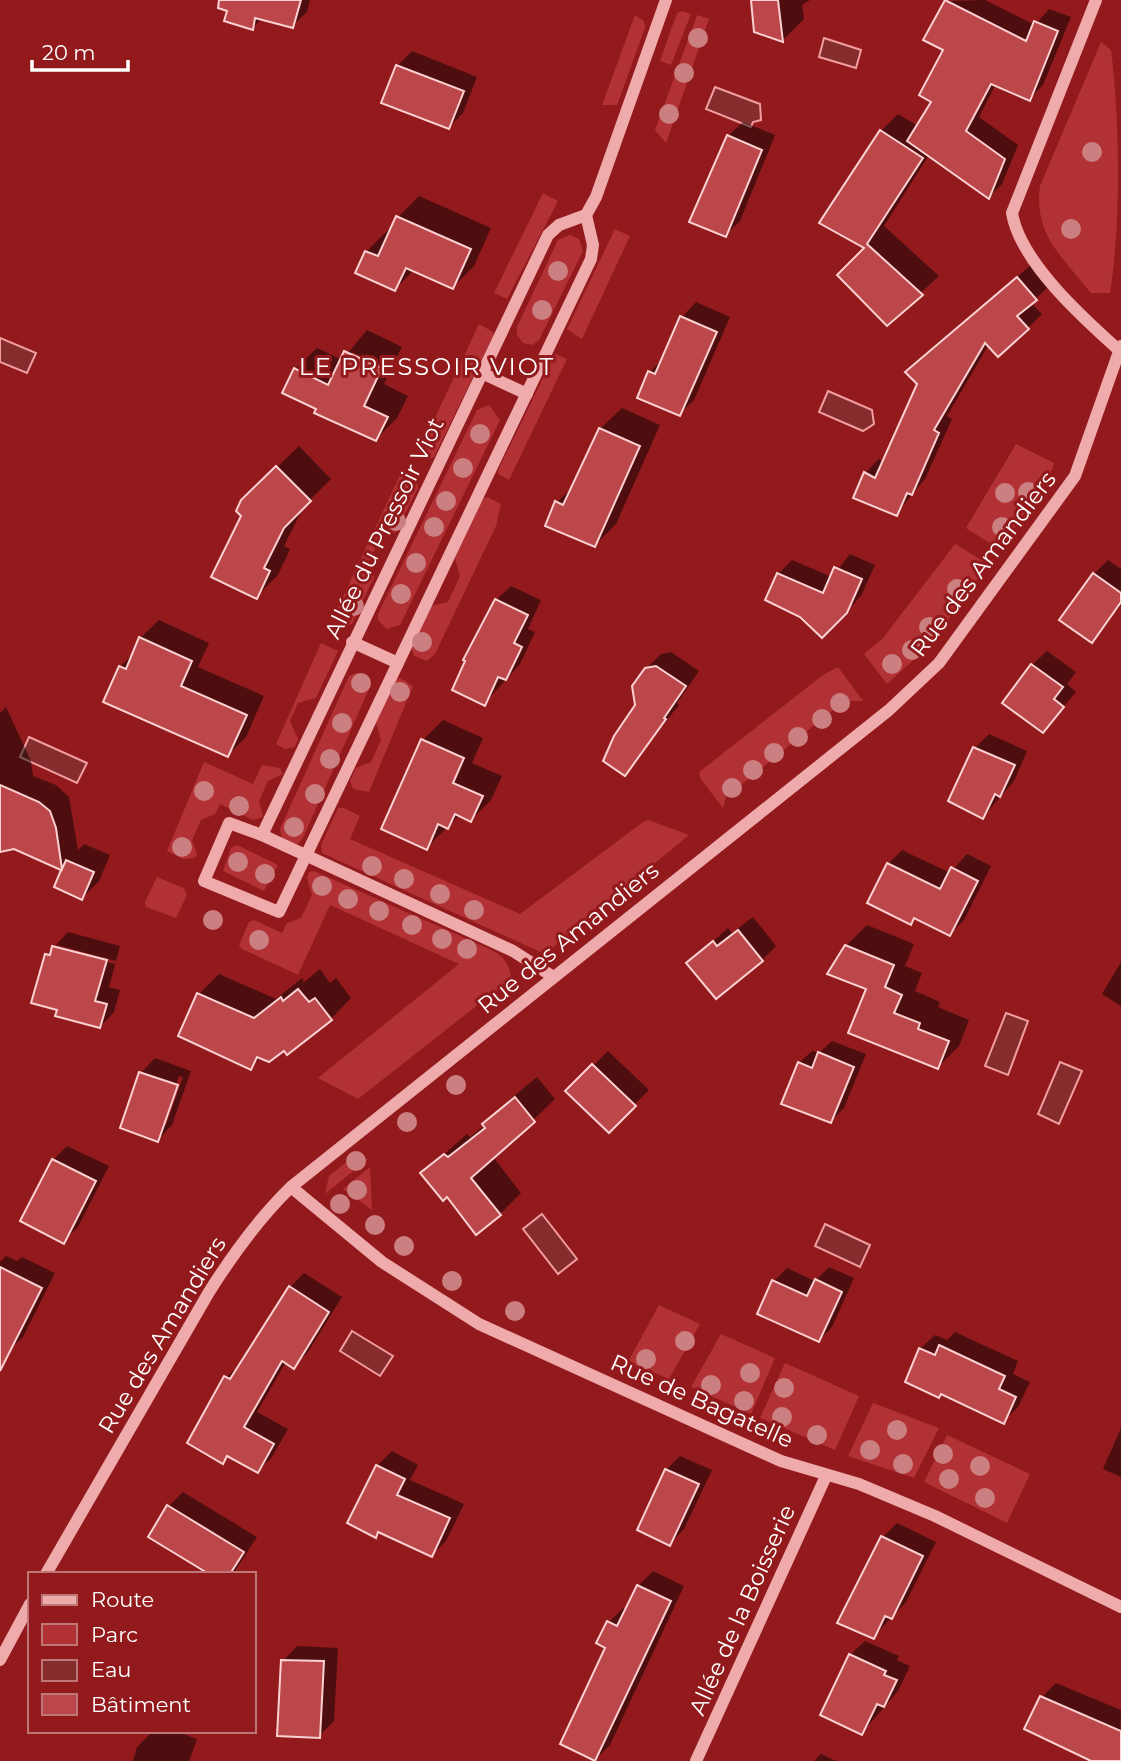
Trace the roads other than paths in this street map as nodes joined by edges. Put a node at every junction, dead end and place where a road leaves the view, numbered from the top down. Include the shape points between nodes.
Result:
1 (666, 0) edge
2 (1096, 0) edge
3 (586, 215) junction
4 (1121, 349) edge
5 (482, 373) junction
6 (527, 394) junction
7 (352, 642) junction
8 (398, 663) junction
9 (261, 835) junction
10 (306, 857) junction
11 (552, 976) junction
12 (291, 1187) junction
13 (826, 1476) junction
14 (47, 1572) edge
15 (1121, 1607) edge
16 (28, 1608) edge
17 (0, 1660) edge
18 (696, 1761) edge

1 - 3 street
2 - 4 street via 1012,213 1021,242 1053,283
3 - 5 street, Allée du Pressoir Viot via 559,225 548,235
3 - 6 street via 593,245 591,259
4 - 11 street, Rue des Amandiers via 1075,475 939,663 888,710
5 - 6 street
5 - 7 street, Allée du Pressoir Viot
6 - 8 street
7 - 8 street
7 - 9 street, Allée du Pressoir Viot
8 - 10 street
9 - 10 street
9 - 10 street via 229,823 204,881 279,912
10 - 11 street via 513,951
11 - 12 street, Rue des Amandiers
12 - 13 street, Rue de Bagatelle via 382,1262 479,1324 781,1461
12 - 14 street, Rue des Amandiers via 236,1248
13 - 15 street, Rue de Bagatelle via 859,1484 935,1516
13 - 18 street, Allée de la Boisserie
16 - 17 street

